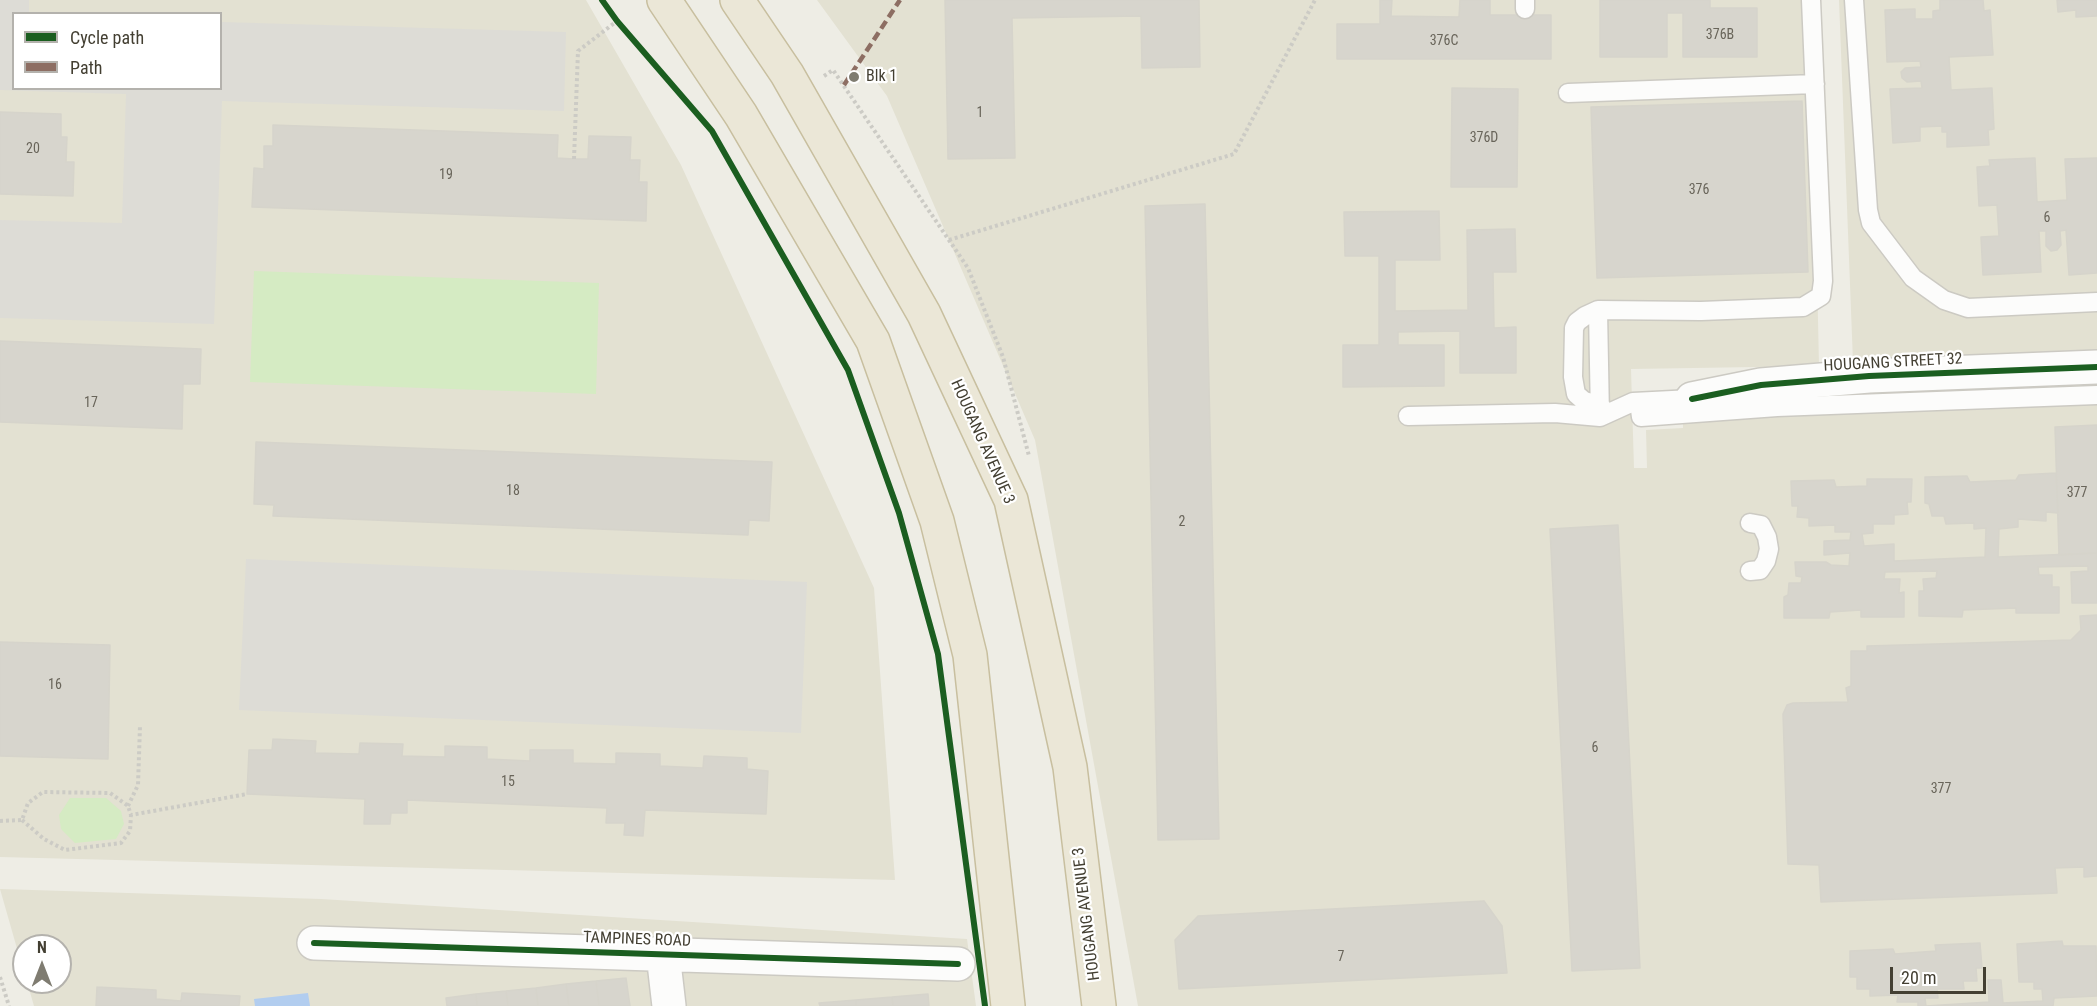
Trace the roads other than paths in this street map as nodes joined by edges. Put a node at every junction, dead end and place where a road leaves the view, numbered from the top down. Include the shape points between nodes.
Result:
1 (664, 0) edge
2 (737, 0) edge
3 (1811, 0) edge
4 (1854, 0) edge
5 (1815, 84) junction
6 (1568, 93) dead end
7 (2097, 302) edge
8 (1598, 310) junction
9 (2097, 367) edge
10 (2097, 395) edge
11 (1692, 399) joint
12 (1639, 402) junction
13 (1601, 411) junction
14 (1408, 416) dead end
15 (1750, 523) dead end
16 (1750, 571) dead end
17 (314, 943) dead end
18 (663, 954) junction
19 (958, 964) dead end
20 (669, 1006) edge
21 (1008, 1006) edge
22 (1099, 1006) edge

1 - 21 highway via 741,115 873,341 938,521 970,655
2 - 22 highway, HOUGANG AVENUE 3 via 798,93 924,314 1011,500 1070,767
3 - 5 lane
4 - 7 lane via 1868,210 1871,223 1913,278 1944,300 1968,308
5 - 6 lane
5 - 8 lane via 1821,296 1803,307
8 - 13 lane
8 - 13 lane via 1574,328 1573,376 1576,394
9 - 11 street, HOUGANG STREET 32 via 1869,376 1761,386
10 - 12 lane via 1777,407 1641,417
11 - 12 lane
12 - 13 lane via 1609,414
13 - 14 lane
15 - 16 lane via 1761,525 1769,549 1760,570
17 - 18 street, TAMPINES ROAD
18 - 19 street, TAMPINES ROAD
18 - 20 street, TAMPINES ROAD

